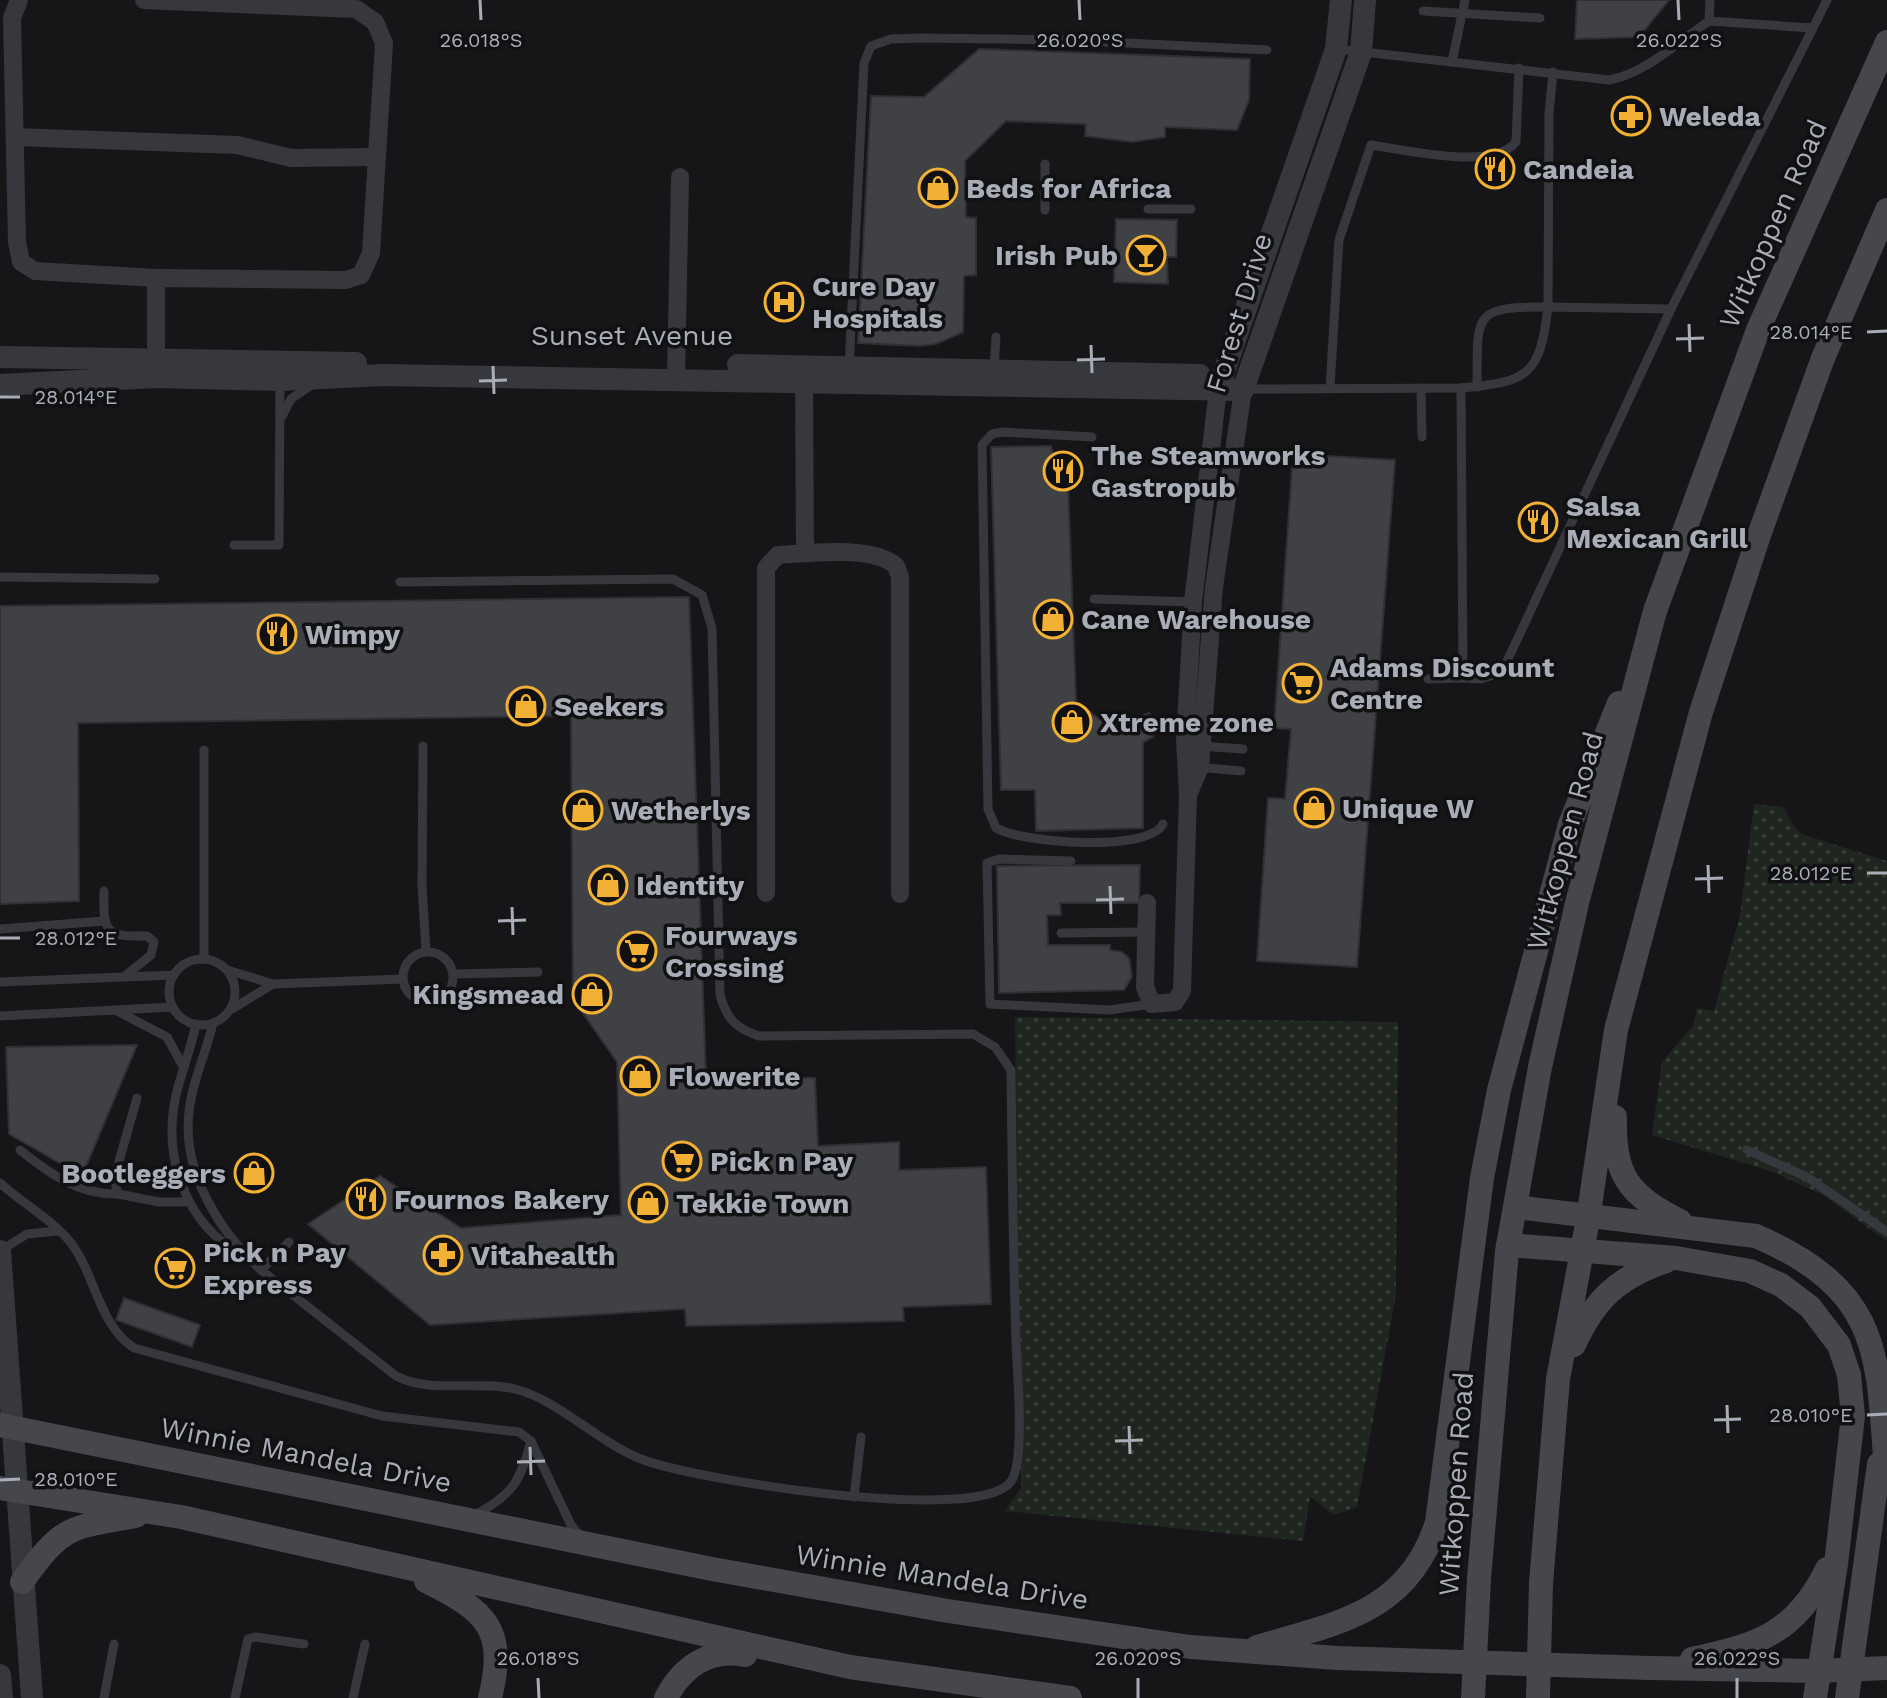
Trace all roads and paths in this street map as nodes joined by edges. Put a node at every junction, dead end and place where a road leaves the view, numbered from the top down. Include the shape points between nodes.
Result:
1 (19, 0) edge
2 (144, 0) edge
3 (1341, 0) edge
4 (1365, 0) edge
5 (1465, 0) edge
6 (1710, 0) edge
7 (1827, 0) edge
8 (1423, 11) dead end
9 (1464, 13) junction
10 (1540, 18) dead end
11 (1709, 21) junction
12 (1813, 28) junction
13 (1887, 42) edge
14 (1336, 49) junction
15 (1267, 50) dead end
16 (1361, 52) junction
17 (1452, 62) junction
18 (1519, 68) junction
19 (1553, 72) junction
20 (15, 137) junction
21 (377, 157) junction
22 (1045, 164) dead end
23 (680, 177) dead end
24 (1148, 209) dead end
25 (1191, 209) dead end
26 (1045, 210) dead end
27 (1887, 210) edge
28 (156, 278) junction
29 (1548, 307) junction
30 (1671, 309) junction
31 (996, 337) dead end
32 (0, 357) edge
33 (156, 368) junction
34 (278, 371) junction
35 (676, 372) junction
36 (804, 375) junction
37 (849, 375) junction
38 (328, 377) junction
39 (994, 377) junction
40 (1219, 383) junction
41 (0, 385) edge
42 (1250, 385) junction
43 (1330, 387) junction
44 (1477, 387) junction
45 (1421, 388) junction
46 (1461, 388) junction
47 (280, 421) junction
48 (1092, 437) dead end
49 (1422, 437) dead end
50 (234, 545) dead end
51 (805, 553) junction
52 (0, 577) edge
53 (155, 579) dead end
54 (400, 582) dead end
55 (1094, 599) dead end
56 (1193, 602) junction
57 (1212, 602) junction
58 (1655, 611) junction
59 (1463, 678) junction
60 (1428, 679) dead end
61 (423, 746) dead end
62 (1194, 746) junction
63 (1243, 749) dead end
64 (204, 750) dead end
65 (1192, 768) junction
66 (1241, 771) dead end
67 (1163, 824) dead end
68 (1071, 861) dead end
69 (104, 891) dead end
70 (766, 893) dead end
71 (900, 894) dead end
72 (1147, 903) dead end
73 (104, 921) junction
74 (0, 929) edge
75 (1146, 932) junction
76 (1061, 933) dead end
77 (426, 951) junction
78 (204, 959) junction
79 (227, 970) junction
80 (538, 972) dead end
81 (454, 974) junction
82 (174, 975) junction
83 (124, 977) junction
84 (403, 979) junction
85 (0, 982) edge
86 (273, 984) junction
87 (1152, 1004) junction
88 (173, 1007) junction
89 (231, 1009) junction
90 (116, 1011) junction
91 (0, 1016) edge
92 (213, 1023) junction
93 (196, 1024) junction
94 (1616, 1030) junction
95 (184, 1068) junction
96 (137, 1098) dead end
97 (20, 1150) dead end
98 (1747, 1150) dead end
99 (0, 1183) edge
100 (118, 1194) junction
101 (188, 1202) junction
102 (1516, 1207) junction
103 (1588, 1219) junction
104 (1693, 1227) junction
105 (58, 1231) junction
106 (1887, 1232) edge
107 (289, 1242) dead end
108 (1508, 1245) junction
109 (0, 1251) edge
110 (1582, 1251) junction
111 (246, 1256) junction
112 (1676, 1258) junction
113 (261, 1270) junction
114 (1558, 1379) junction
115 (7, 1426) edge
116 (861, 1437) dead end
117 (1883, 1438) junction
118 (531, 1441) junction
119 (1887, 1485) edge
120 (9, 1489) edge
121 (854, 1497) junction
122 (154, 1513) junction
123 (469, 1518) junction
124 (587, 1544) junction
125 (1839, 1545) junction
126 (392, 1564) junction
127 (22, 1582) junction
128 (114, 1644) dead end
129 (304, 1644) dead end
130 (365, 1644) dead end
131 (1240, 1653) junction
132 (850, 1667) junction
133 (1650, 1668) junction
134 (1887, 1668) edge
135 (1849, 1670) junction
136 (1817, 1671) junction
137 (0, 1675) edge
138 (2, 1698) edge
139 (32, 1698) edge
140 (104, 1698) edge
141 (235, 1698) edge
142 (353, 1698) edge
143 (490, 1698) edge
144 (666, 1698) edge
145 (1070, 1698) edge
146 (1473, 1698) edge
147 (1538, 1698) edge
148 (1815, 1698) edge
149 (1847, 1698) edge

1 - 20 street via 12,18
2 - 21 street via 365,13 384,43
3 - 14 street, Forest Drive
4 - 16 street, Forest Drive
5 - 9 lane
6 - 11 lane
7 - 12 lane
8 - 9 lane
9 - 10 lane
9 - 17 lane
11 - 12 lane
11 - 19 lane via 1626,77 1589,79
12 - 30 lane
13 - 58 main road, Witkoppen Road via 1758,330
14 - 16 lane
14 - 40 street, Forest Drive
15 - 37 lane via 921,38 871,46 864,63
16 - 17 lane
16 - 42 street, Forest Drive
17 - 18 lane
18 - 19 lane
18 - 43 lane via 1516,142 1503,154 1465,156 1371,145 1339,240
19 - 29 lane
20 - 21 street via 237,145 291,158
20 - 28 street via 17,242 24,266
21 - 28 street via 371,253 361,275 346,280
22 - 26 lane
23 - 35 street
24 - 25 lane
27 - 94 main road via 1823,358 1759,535 1701,712
28 - 33 street
29 - 30 lane
29 - 44 lane, Sunset Avenue via 1537,364 1507,381
29 - 44 lane via 1500,308 1483,318 1478,328
30 - 59 lane via 1502,672
31 - 39 lane
32 - 33 street, Sunset Avenue
33 - 34 street, Sunset Avenue
33 - 41 street, Sunset Avenue
34 - 35 street, Sunset Avenue
34 - 38 street, Sunset Avenue
34 - 47 lane
35 - 36 street, Sunset Avenue
35 - 38 street, Sunset Avenue
36 - 37 street, Sunset Avenue
36 - 51 street
37 - 39 street, Sunset Avenue
38 - 47 lane via 291,399
39 - 40 street, Sunset Avenue
40 - 42 street, Sunset Avenue
40 - 56 street, Forest Drive
42 - 43 lane, Sunset Avenue
42 - 57 street, Forest Drive
43 - 45 lane, Sunset Avenue
44 - 46 lane, Sunset Avenue
45 - 46 lane, Sunset Avenue
45 - 49 lane
46 - 59 lane
47 - 50 lane via 279,545
48 - 67 lane via 1002,432 982,445 988,809 996,828 1022,837 1130,842 1153,836
51 - 70 street via 778,555 766,568
51 - 71 street via 875,554 896,566 900,577
52 - 53 lane
54 - 121 lane via 673,579 702,595 712,628 720,995 730,1020 739,1030 759,1036 973,1034 995,1047 1011,1070 1019,1412 1014,1476 1004,1490 986,1496 941,1501
55 - 56 lane
56 - 57 lane
56 - 62 street, Forest Drive
57 - 62 street, Forest Drive
58 - 102 main road, Witkoppen Road via 1577,903 1540,1067
58 - 131 main road via 1570,824 1506,1060 1482,1178 1437,1522 1429,1548 1397,1591 1371,1609
59 - 60 lane
61 - 77 lane
62 - 63 lane
62 - 65 street, Forest Drive
64 - 78 lane
65 - 66 lane
65 - 87 street, Forest Drive via 1182,991 1175,1002
68 - 87 lane via 987,863 990,1004 1109,1010
69 - 73 lane
72 - 75 street
73 - 74 lane
73 - 83 lane via 118,937 147,936 154,942 151,955
75 - 76 lane
75 - 87 street via 1145,987
77 - 81 lane via 448,960
77 - 84 lane via 406,963
78 - 79 lane
78 - 82 lane via 192,960
79 - 86 lane
79 - 89 lane via 235,989
80 - 81 lane
81 - 84 lane via 445,996 430,1002 409,993
82 - 83 lane
82 - 88 lane via 169,991
83 - 85 lane
84 - 86 lane
86 - 89 lane
88 - 90 lane
88 - 93 lane via 185,1021
89 - 92 lane
90 - 91 lane
90 - 95 lane via 167,1037
92 - 93 lane
92 - 111 lane via 191,1099 189,1143 211,1208
93 - 95 lane
94 - 103 main road
94 - 104 main road via 1614,1141 1623,1177 1649,1205
95 - 101 lane via 173,1124 179,1178
96 - 100 lane via 114,1179
97 - 100 lane via 78,1188
98 - 106 lane via 1807,1177
99 - 105 lane
100 - 101 lane
101 - 111 lane via 213,1235
102 - 103 main road
102 - 108 main road, Witkoppen Road
103 - 104 main road
103 - 110 main road
104 - 117 main road via 1756,1236 1792,1252 1830,1279 1869,1332 1882,1386
105 - 109 lane via 27,1234
105 - 118 lane via 79,1257 120,1339 134,1348 382,1416 506,1429
107 - 113 lane
108 - 110 main road
108 - 146 main road, Witkoppen Road, bridge via 1494,1365
109 - 115 street
110 - 112 main road
110 - 114 main road
111 - 113 lane
112 - 114 main road via 1612,1286 1586,1318
112 - 125 main road via 1750,1271 1781,1285 1810,1307 1839,1345 1849,1375 1853,1416
113 - 121 lane via 403,1380 515,1389 547,1402 609,1445 645,1461
114 - 147 main road, bridge via 1541,1583
115 - 120 street
115 - 123 main road, Winnie Mandela Drive
116 - 121 lane
117 - 119 main road
117 - 135 main road
118 - 123 lane via 520,1479 498,1503
118 - 124 lane via 571,1525
120 - 122 main road
120 - 127 street
122 - 126 main road
122 - 127 main road via 67,1532 53,1540
123 - 124 main road, Winnie Mandela Drive
124 - 131 main road, Winnie Mandela Drive via 948,1611
125 - 133 main road via 1814,1596 1769,1637
125 - 136 main road
126 - 132 main road
126 - 143 main road via 468,1602 487,1623 498,1657
127 - 139 street
128 - 140 lane
129 - 141 lane via 248,1639
130 - 142 lane
131 - 133 main road, Winnie Mandela Drive
132 - 144 main road via 809,1667 720,1652 691,1666
132 - 145 main road
133 - 136 main road, Winnie Mandela Drive
134 - 135 main road, Winnie Mandela Drive
135 - 136 main road, Winnie Mandela Drive
135 - 149 main road
136 - 148 main road
137 - 138 street

